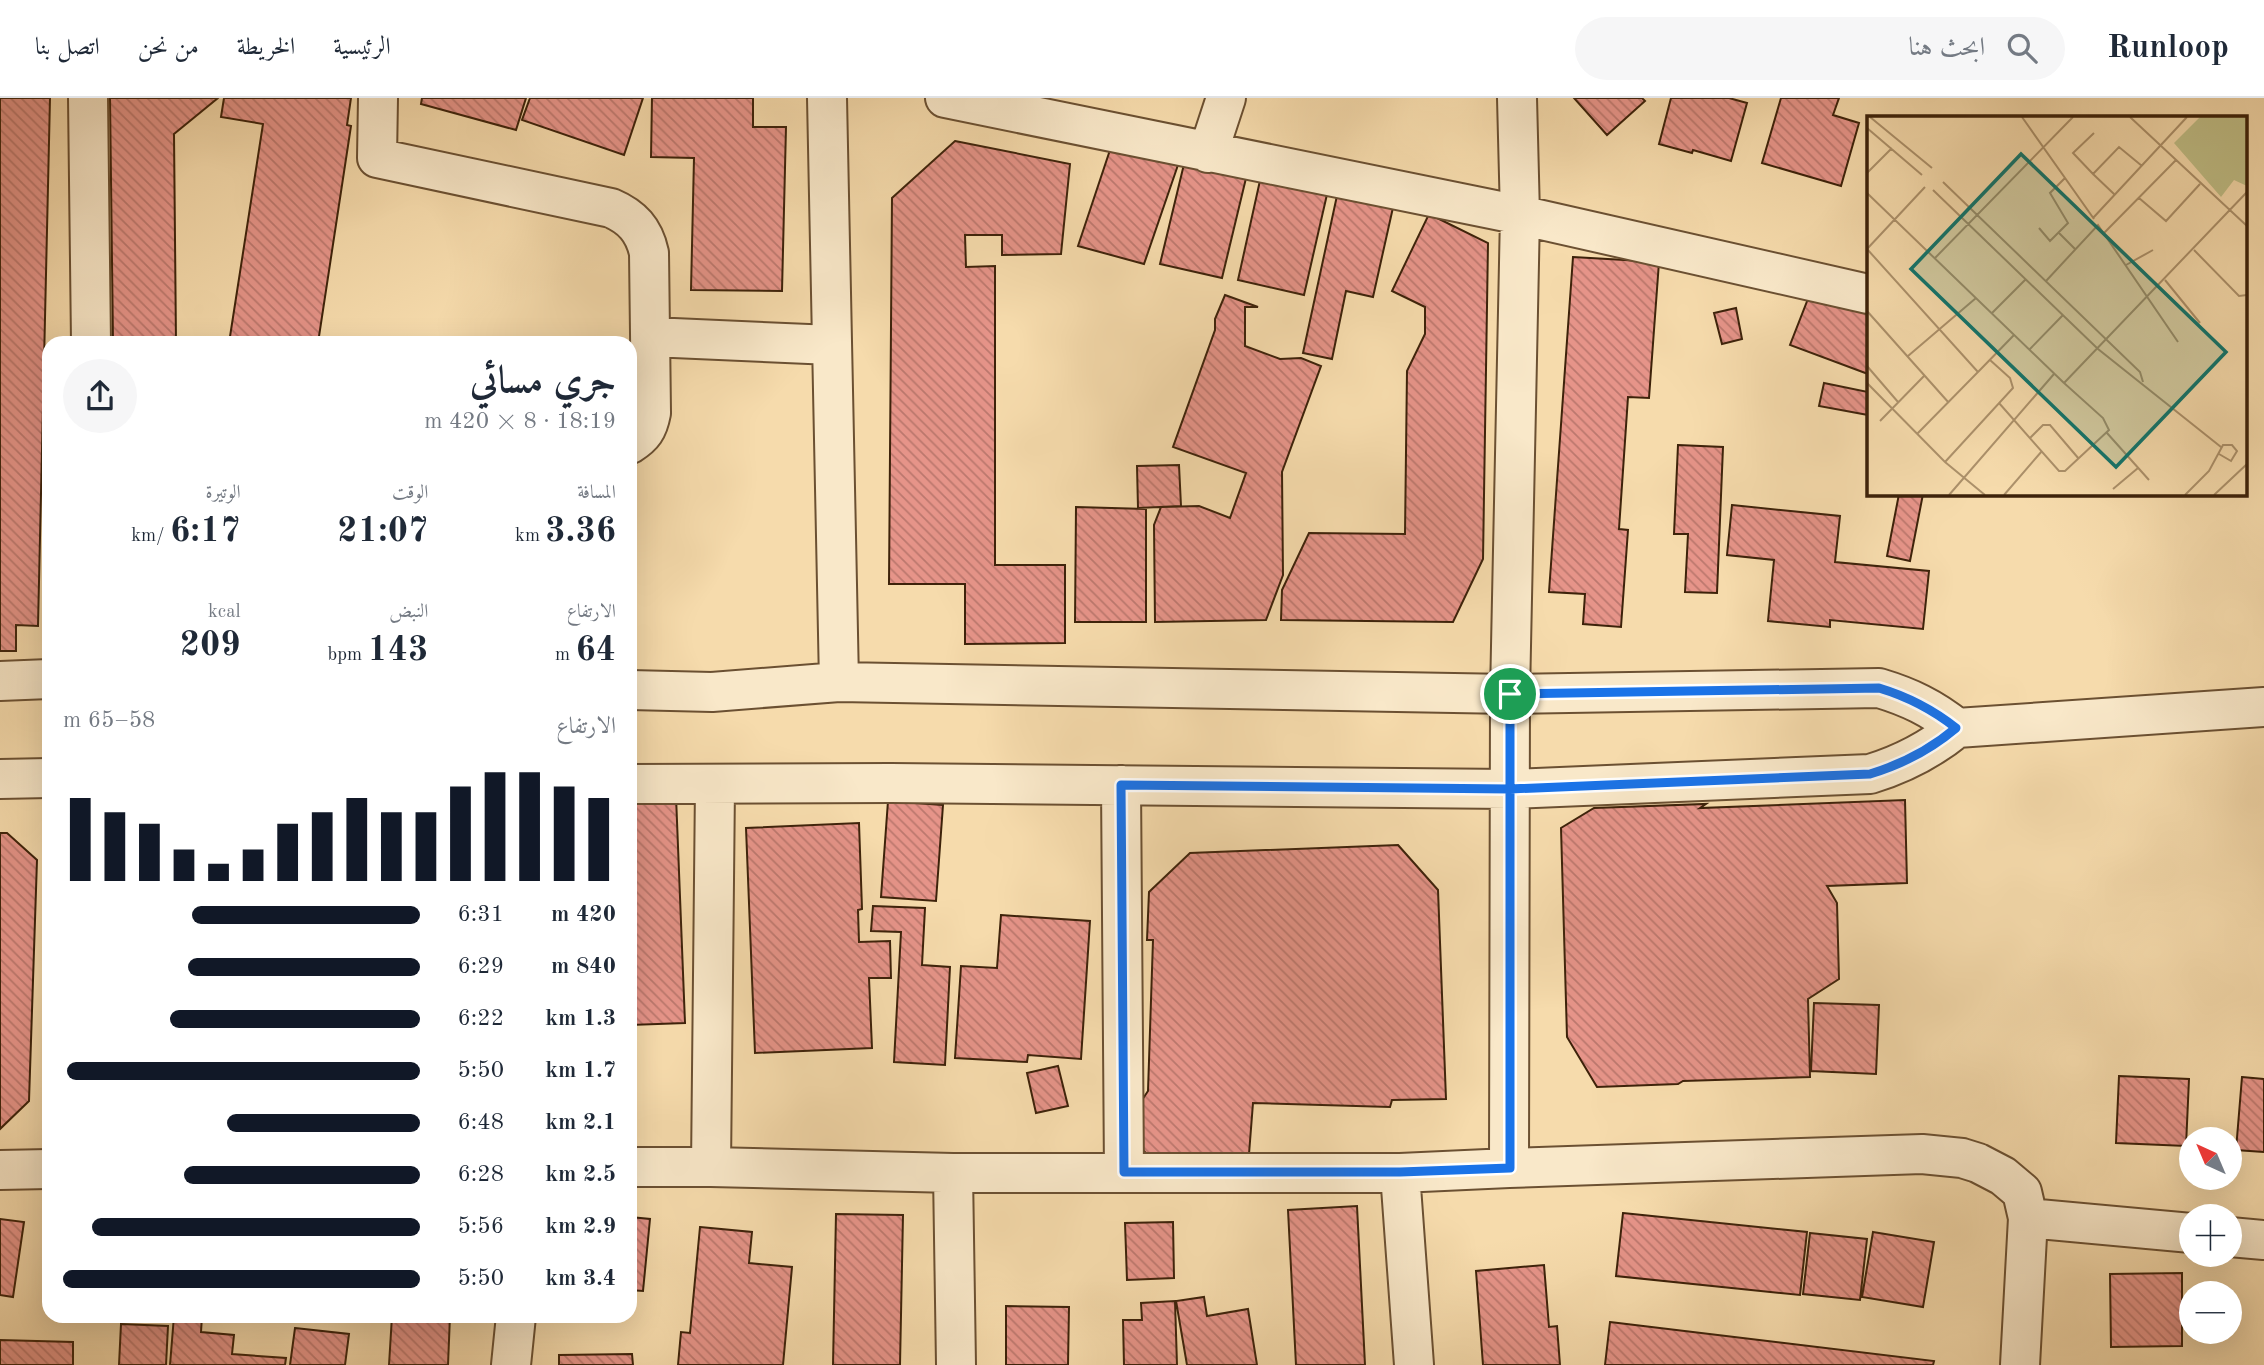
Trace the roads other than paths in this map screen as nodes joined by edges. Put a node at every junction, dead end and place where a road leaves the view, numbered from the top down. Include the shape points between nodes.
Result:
1 (88, 98) edge
2 (378, 98) edge
3 (827, 98) edge
4 (945, 98) edge
5 (1226, 98) edge
6 (1517, 98) edge
7 (1209, 153) junction
8 (1520, 215) junction
9 (1867, 295) edge
10 (91, 336) edge
11 (651, 337) junction
12 (832, 345) junction
13 (637, 440) edge
14 (42, 679) edge
15 (0, 681) edge
16 (839, 682) junction
17 (637, 690) edge
18 (1510, 694) junction
19 (2264, 707) edge
20 (1956, 728) junction
21 (42, 778) edge
22 (0, 779) edge
23 (637, 783) edge
24 (715, 785) junction
25 (1121, 785) junction
26 (1510, 789) junction
27 (637, 1167) edge
28 (711, 1167) junction
29 (1510, 1168) junction
30 (42, 1169) edge
31 (0, 1170) edge
32 (1124, 1172) junction
33 (1400, 1172) junction
34 (953, 1173) junction
35 (2028, 1218) junction
36 (2179, 1232) edge
37 (2242, 1238) edge
38 (2264, 1240) edge
39 (515, 1323) edge
40 (511, 1365) edge
41 (956, 1365) edge
42 (1414, 1365) edge
43 (2020, 1365) edge

1 - 10 street
2 - 11 street via 377,158 625,214 645,237 649,253
3 - 12 street
4 - 7 street
5 - 7 street
6 - 8 street
7 - 8 street
8 - 9 street
8 - 18 street
11 - 12 street
11 - 13 street via 652,413 649,426
12 - 16 street
14 - 15 street
16 - 17 street via 712,692
16 - 18 street
18 - 20 street via 1879,688 1925,705
18 - 26 street
19 - 20 street
20 - 26 street via 1919,755 1870,774
21 - 22 street
23 - 24 street
24 - 25 street
24 - 28 street
25 - 26 street
25 - 32 street
26 - 29 street
27 - 28 street
28 - 34 street
29 - 33 street
29 - 35 street via 1922,1154 1970,1160 2003,1176 2022,1192
30 - 31 street
32 - 33 street
32 - 34 street
33 - 42 street
34 - 41 street
35 - 36 street
35 - 43 street
37 - 38 street
39 - 40 street

